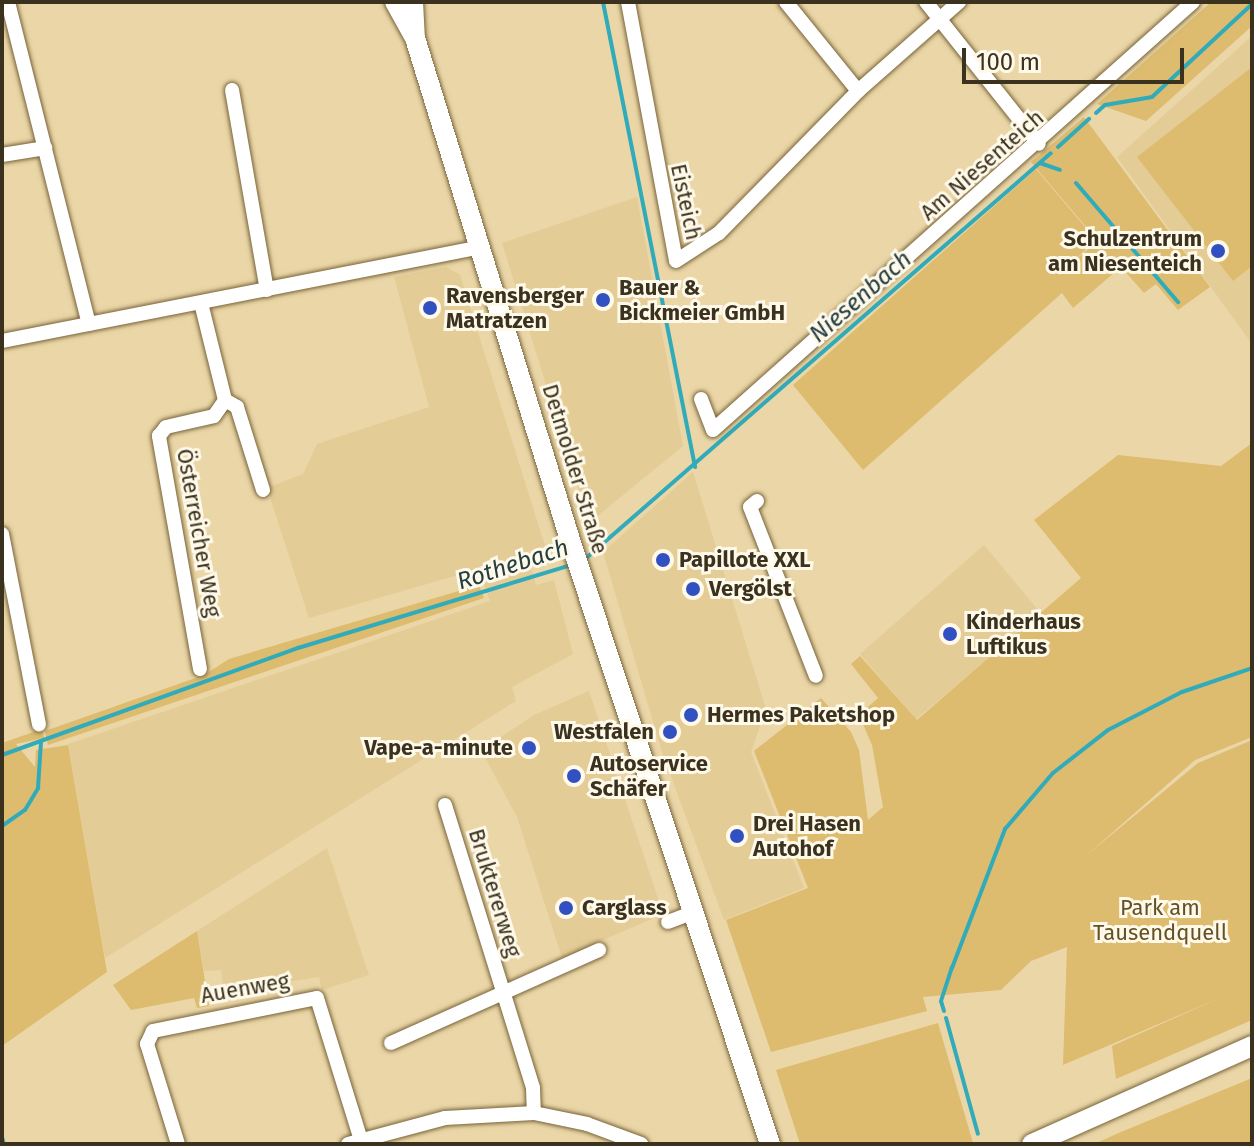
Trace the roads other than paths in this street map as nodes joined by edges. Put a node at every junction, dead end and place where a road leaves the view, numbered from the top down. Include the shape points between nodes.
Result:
1 (8, 2) edge
2 (395, 2) edge
3 (413, 2) edge
4 (628, 2) edge
5 (786, 2) edge
6 (926, 2) edge
7 (959, 2) edge
8 (1193, 2) edge
9 (939, 18) junction
10 (415, 38) junction
11 (232, 90) dead end
12 (858, 91) junction
13 (1039, 144) junction
14 (45, 148) junction
15 (2, 155) edge
16 (479, 247) junction
17 (267, 290) junction
18 (201, 303) junction
19 (89, 324) junction
20 (2, 341) edge
21 (701, 399) dead end
22 (225, 400) junction
23 (263, 490) dead end
24 (757, 501) dead end
25 (2, 534) edge
26 (200, 669) dead end
27 (816, 676) dead end
28 (39, 724) dead end
29 (445, 805) dead end
30 (694, 912) junction
31 (668, 922) dead end
32 (599, 950) dead end
33 (503, 994) junction
34 (391, 1043) dead end
35 (1252, 1046) edge
36 (534, 1113) junction
37 (354, 1142) edge
38 (178, 1144) edge
39 (641, 1144) edge
40 (770, 1144) edge
41 (1032, 1144) edge

1 - 14 street
2 - 10 main road, Detmolder Straße
3 - 10 main road, Detmolder Straße
4 - 12 street, Eisteich via 676,261 719,233
5 - 12 street
6 - 9 street
7 - 9 street, Eisteich
8 - 13 street, Am Niesenteich
9 - 12 street, Eisteich
9 - 13 street
10 - 16 main road, Detmolder Straße
11 - 17 street
13 - 21 street, Am Niesenteich via 713,430
14 - 15 street
14 - 19 street
16 - 17 street
16 - 30 main road, Detmolder Straße
17 - 18 street
18 - 19 street
18 - 22 street
19 - 20 street
22 - 23 street via 237,407
22 - 26 street, Österreicher Weg via 214,416 166,427 159,436
24 - 27 street via 750,507
25 - 28 street
29 - 33 street, Bruktererweg
30 - 31 street
30 - 40 main road, Detmolder Straße
32 - 33 street, Bruktererweg
33 - 34 street, Bruktererweg
33 - 36 street, Bruktererweg via 533,1088
35 - 41 main road
36 - 37 street, Auenweg via 445,1118
36 - 39 street, Auenweg via 587,1124
37 - 38 street, Auenweg via 317,998 153,1031 147,1044

